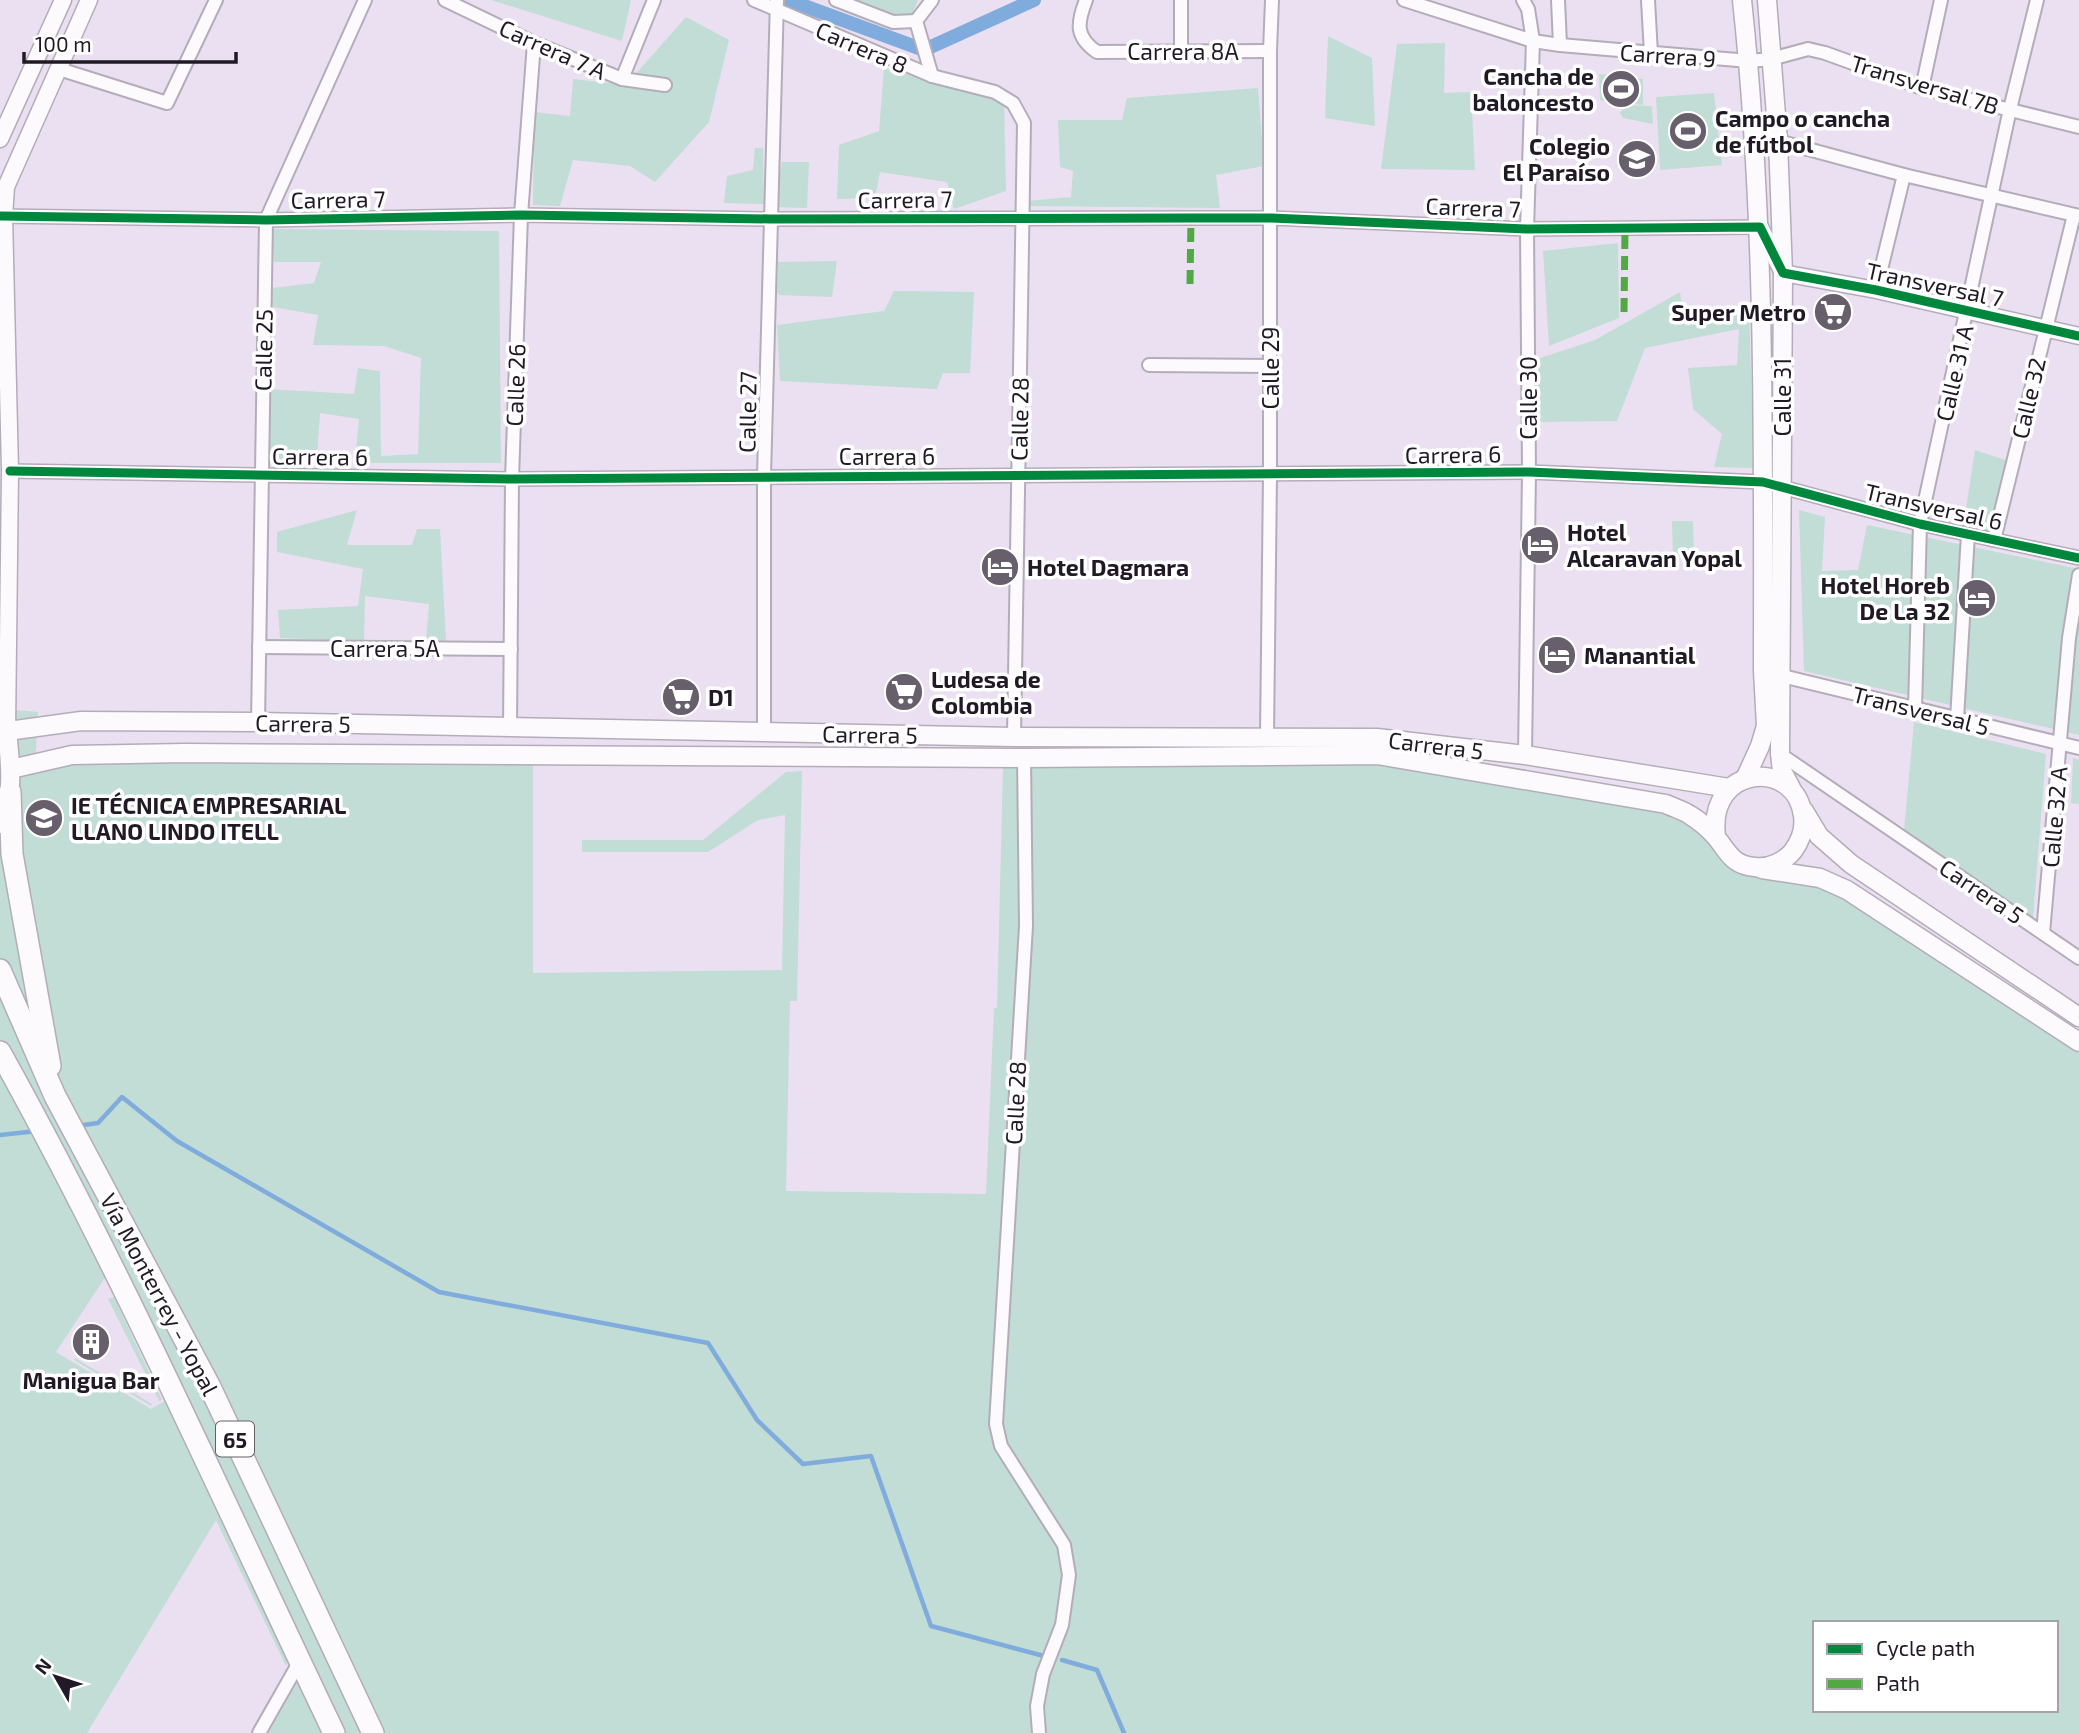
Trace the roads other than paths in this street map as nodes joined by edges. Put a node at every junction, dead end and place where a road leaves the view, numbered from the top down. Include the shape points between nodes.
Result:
1 (63, 0) edge
2 (89, 0) edge
3 (216, 0) edge
4 (365, 0) edge
5 (445, 0) edge
6 (654, 0) edge
7 (754, 0) edge
8 (836, 0) edge
9 (932, 0) edge
10 (1086, 0) edge
11 (1181, 0) edge
12 (1272, 0) edge
13 (1404, 0) edge
14 (1523, 0) edge
15 (1558, 0) edge
16 (1648, 0) edge
17 (1742, 0) edge
18 (1767, 0) edge
19 (1941, 0) edge
20 (2037, 0) edge
21 (777, 5) edge
22 (916, 21) junction
23 (1533, 41) junction
24 (534, 43) junction
25 (1560, 45) junction
26 (1181, 51) junction
27 (1270, 51) junction
28 (1651, 54) junction
29 (1772, 59) junction
30 (1749, 61) junction
31 (59, 69) junction
32 (932, 76) junction
33 (622, 79) junction
34 (665, 85) dead end
35 (1922, 88) junction
36 (1013, 103) joint
37 (2010, 109) junction
38 (2079, 127) edge
39 (0, 139) edge
40 (1778, 141) junction
41 (1904, 175) junction
42 (1992, 194) junction
43 (521, 215) junction
44 (2076, 215) edge
45 (2, 216) edge
46 (1021, 217) junction
47 (1271, 218) junction
48 (770, 219) junction
49 (266, 220) junction
50 (1760, 227) junction
51 (1527, 229) junction
52 (1783, 273) junction
53 (1876, 290) junction
54 (1968, 310) junction
55 (2045, 328) junction
56 (2079, 336) edge
57 (1149, 365) dead end
58 (1270, 366) junction
59 (10, 471) junction
60 (1529, 472) junction
61 (261, 475) junction
62 (1018, 475) junction
63 (1270, 475) junction
64 (764, 476) junction
65 (512, 479) junction
66 (1763, 482) junction
67 (1781, 487) junction
68 (1920, 524) junction
69 (1968, 534) junction
70 (1994, 540) junction
71 (2079, 558) edge
72 (2079, 575) edge
73 (259, 647) junction
74 (511, 649) junction
75 (1772, 673) junction
76 (1915, 709) junction
77 (1957, 719) junction
78 (258, 722) junction
79 (510, 729) junction
80 (4, 731) edge
81 (764, 732) junction
82 (1014, 737) junction
83 (1266, 737) junction
84 (2060, 744) junction
85 (2079, 748) edge
86 (1780, 754) junction
87 (1525, 755) junction
88 (1024, 758) junction
89 (11, 769) junction
90 (1737, 783) junction
91 (10, 792) junction
92 (1798, 800) junction
93 (0, 824) edge
94 (1716, 836) junction
95 (1755, 867) junction
96 (2043, 933) junction
97 (2079, 958) edge
98 (0, 970) edge
99 (2079, 1017) edge
100 (2079, 1042) edge
101 (0, 1052) edge
102 (58, 1102) junction
103 (300, 1661) junction
104 (259, 1733) edge
105 (334, 1733) edge
106 (373, 1733) edge
107 (1039, 1733) edge

1 - 39 street
2 - 31 street
3 - 31 street via 167,103
4 - 49 street, Calle 25
5 - 24 street, Carrera 7 A
6 - 33 street
7 - 21 street, Carrera 8
8 - 22 street, Carrera 8 via 892,22
9 - 22 street
10 - 26 street, Carrera 8A via 1078,26 1084,43 1097,52
11 - 26 street
12 - 27 street, Calle 29
13 - 23 street, Carrera 9
14 - 23 street, Calle 30
15 - 25 street
16 - 28 street
17 - 30 main road, Calle 31
18 - 29 main road, Calle 31
19 - 35 street
20 - 37 street, Calle 31 A
21 - 32 street, Carrera 8
21 - 48 street, Calle 27
22 - 32 street, Carrera 8
23 - 25 street, Carrera 9
23 - 51 street, Calle 30
24 - 33 street, Carrera 7 A
24 - 43 street, Calle 26
25 - 28 street, Carrera 9
26 - 27 street, Carrera 8A
27 - 47 street, Calle 29
28 - 30 street, Carrera 9
29 - 30 street, Carrera 9
29 - 35 street, Transversal 7B via 1808,49
29 - 40 main road, Calle 31
30 - 50 main road, Calle 31
31 - 45 street via 6,187
32 - 36 street, Carrera 8 via 995,92
33 - 34 street, Carrera 7 A
35 - 37 street, Transversal 7B
36 - 46 street, Calle 28 via 1024,123
37 - 38 street, Transversal 7B
37 - 42 street, Calle 31 A
40 - 41 street
40 - 52 main road, Calle 31
41 - 42 street
41 - 53 street
42 - 44 street
42 - 54 street, Calle 31 A
43 - 48 street, Carrera 7
43 - 49 street, Carrera 7
43 - 65 street, Calle 26
44 - 55 street, Calle 32
45 - 49 street, Carrera 7
45 - 59 street
46 - 47 street, Carrera 7
46 - 48 street, Carrera 7
46 - 62 street, Calle 28
47 - 51 street, Carrera 7
47 - 58 street, Calle 29
48 - 64 street, Calle 27
49 - 61 street, Calle 25
50 - 51 street, Carrera 7
50 - 52 street
50 - 66 main road, Calle 31
51 - 60 street, Calle 30
52 - 53 street, Transversal 7
52 - 67 main road, Calle 31
53 - 54 street, Transversal 7
54 - 55 street, Transversal 7
54 - 68 street, Calle 31 A
55 - 56 street, Transversal 7
55 - 70 street, Calle 32
57 - 58 street
58 - 63 street, Calle 29
59 - 61 street, Carrera 6
59 - 80 street
60 - 63 street, Carrera 6
60 - 66 street, Carrera 6
60 - 87 street, Calle 30
61 - 65 street, Carrera 6
61 - 73 street, Calle 25
62 - 63 street, Carrera 6
62 - 64 street, Carrera 6
62 - 82 street, Calle 28
63 - 83 street, Calle 29
64 - 65 street, Carrera 6
64 - 81 street, Calle 27
65 - 74 street, Calle 26
66 - 67 street, Carrera 6
66 - 75 main road, Calle 31
67 - 68 street, Transversal 6
67 - 75 main road, Calle 31
68 - 69 street, Transversal 6
68 - 76 street, Calle 31 A
69 - 70 street, Transversal 6
69 - 77 street
70 - 71 street, Transversal 6
72 - 84 street, Calle 32 A
73 - 74 street, Carrera 5A
73 - 78 street, Calle 25
74 - 79 street, Calle 26
75 - 76 street, Transversal 5
75 - 86 main road, Calle 31
75 - 90 main road, Calle 31 via 1760,747
76 - 77 street, Transversal 5
77 - 84 street, Transversal 5
78 - 79 main road, Carrera 5
78 - 80 main road, Carrera 5 via 81,721
79 - 81 main road, Carrera 5
80 - 89 main road
81 - 82 main road, Carrera 5
82 - 83 main road, Carrera 5
83 - 87 main road, Carrera 5 via 1377,738
84 - 85 street, Transversal 5
84 - 96 street, Calle 32 A
86 - 92 main road, Calle 31 via 1782,771
86 - 96 street, Carrera 5
87 - 90 main road, Carrera 5
88 - 89 main road, Carrera 5 via 185,753 72,755
88 - 94 main road, Carrera 5 via 1377,755 1666,804 1691,815
88 - 107 street, Calle 28 via 1026,926 996,1424 1001,1446 1064,1545 1069,1575 1062,1625 1043,1674 1037,1706
89 - 91 main road
90 - 92 main road via 1762,776 1779,781
90 - 94 main road via 1718,802 1713,819
91 - 93 main road
91 - 102 main road via 12,854
92 - 95 main road via 1804,825 1800,842 1773,865
92 - 99 main road via 1819,836 1851,864
94 - 95 main road via 1738,863
95 - 100 main road via 1820,878 1847,890
96 - 97 street, Carrera 5
98 - 102 main road, Vía Monterrey - Yopal / 65
101 - 103 main road, Vía Monterrey - Yopal / 65 via 181,1405
102 - 106 main road, Vía Monterrey - Yopal / 65 via 210,1387
103 - 104 street
103 - 105 main road, Vía Monterrey - Yopal / 65

